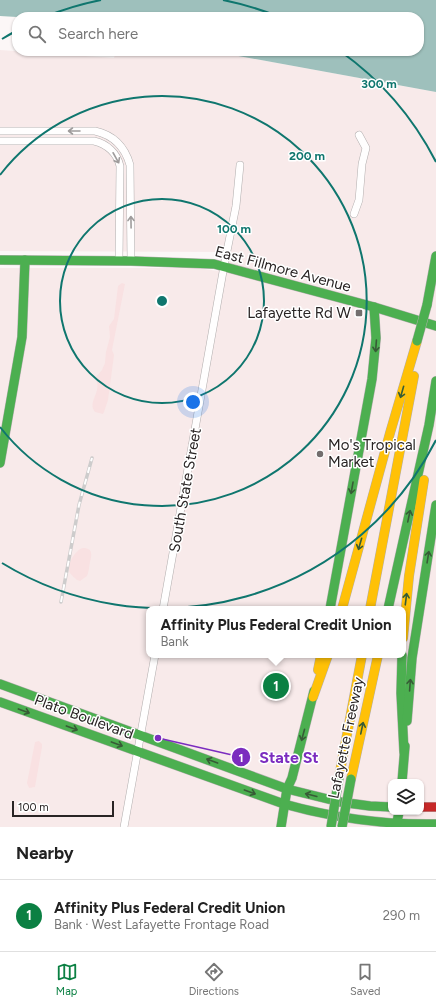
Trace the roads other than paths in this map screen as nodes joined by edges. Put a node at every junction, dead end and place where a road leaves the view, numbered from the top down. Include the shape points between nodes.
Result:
1 (0, 131) edge
2 (359, 135) dead end
3 (0, 141) edge
4 (240, 165) dead end
5 (354, 214) dead end
6 (436, 256) edge
7 (0, 260) edge
8 (24, 260) junction
9 (119, 261) junction
10 (132, 261) junction
11 (224, 266) junction
12 (374, 307) junction
13 (436, 326) edge
14 (419, 341) junction
15 (436, 381) edge
16 (429, 425) junction
17 (0, 463) edge
18 (436, 505) edge
19 (164, 606) edge
20 (331, 606) edge
21 (343, 606) edge
22 (371, 606) edge
23 (389, 606) edge
24 (406, 607) edge
25 (154, 658) edge
26 (320, 658) edge
27 (327, 658) edge
28 (361, 658) edge
29 (377, 658) edge
30 (402, 658) edge
31 (0, 684) edge
32 (313, 697) junction
33 (0, 702) edge
34 (141, 735) junction
35 (138, 752) junction
36 (404, 752) junction
37 (402, 779) edge
38 (288, 789) junction
39 (284, 804) junction
40 (388, 807) edge
41 (424, 807) edge
42 (436, 807) edge
43 (399, 815) edge
44 (436, 824) edge
45 (397, 826) edge
46 (124, 827) edge
47 (281, 827) edge
48 (331, 827) edge
49 (342, 827) edge

10 -> 1 street via 130,164 124,149 117,142 104,133 95,131
2 - 5 street via 366,148 362,164 360,200
3 -> 9 street via 94,141 101,142 116,155 120,166
4 - 11 street, South State Street via 236,206
6 - 14 main road, bridge
7 - 8 main road, East Fillmore Avenue
8 - 9 main road, East Fillmore Avenue
8 - 17 main road via 22,337
9 - 10 main road, East Fillmore Avenue
10 - 11 main road, East Fillmore Avenue via 202,262
11 - 12 main road, East Fillmore Avenue
11 - 19 street, South State Street
12 - 13 main road, East Fillmore Avenue
12 -> 20 main road via 376,338 372,379
14 -> 21 main road via 390,433
14 - 22 main road
15 - 16 main road
23 -> 16 main road
24 -> 16 main road via 426,466
36 -> 18 main road via 412,658
25 - 34 street
26 - 32 main road
27 - 32 main road
28 - 48 main road, Lafayette Freeway, bridge
49 -> 29 main road, Lafayette Freeway, bridge
30 - 36 main road
31 - 34 main road, Plato Boulevard
32 -> 38 main road
33 -> 35 main road, Plato Boulevard
34 - 35 street
38 -> 34 main road, Plato Boulevard
35 -> 39 main road, Plato Boulevard
35 - 46 street
36 - 37 main road
38 - 39 main road
40 -> 38 main road, Plato Boulevard via 340,802
39 - 45 main road, Plato Boulevard via 351,820
39 - 47 main road
41 - 42 main road
43 - 45 main road
44 - 45 main road, Plato Boulevard

